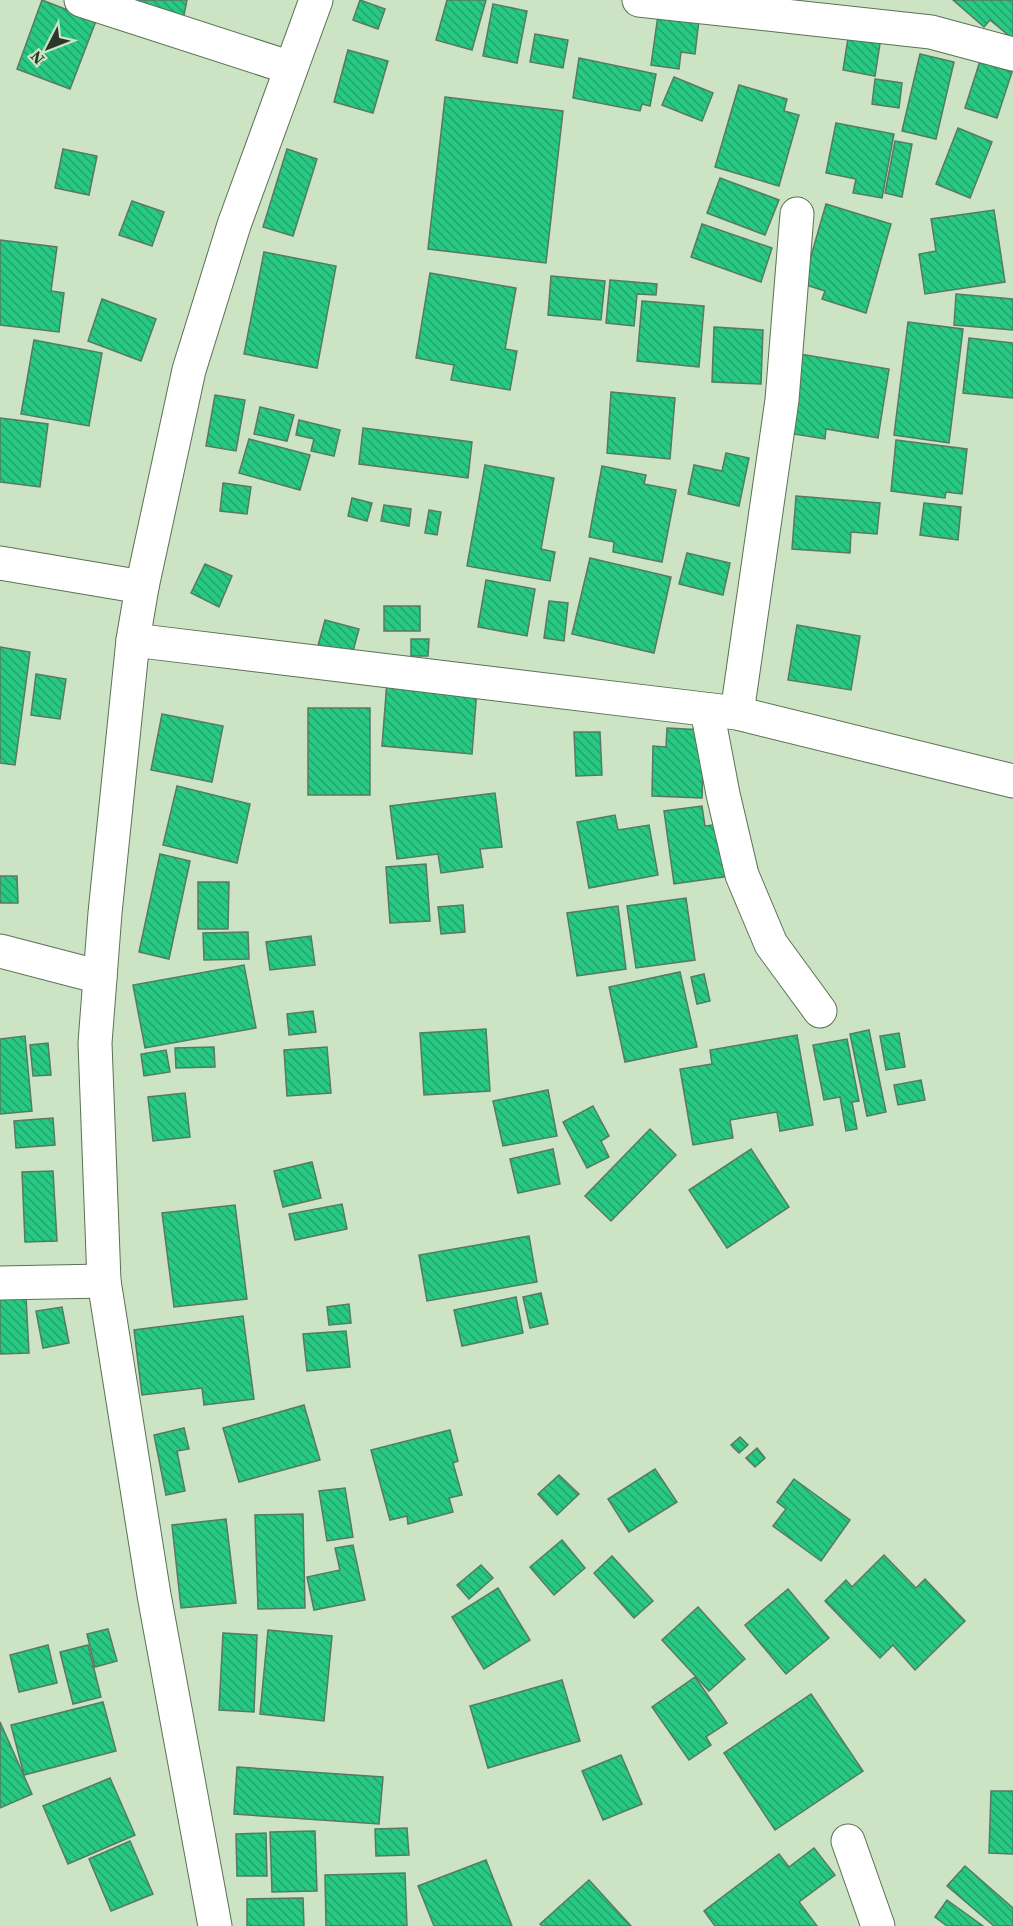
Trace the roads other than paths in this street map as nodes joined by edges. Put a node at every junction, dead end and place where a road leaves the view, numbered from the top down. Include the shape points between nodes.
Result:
1 (81, 0) edge
2 (316, 0) edge
3 (639, 0) edge
4 (1013, 54) edge
5 (291, 68) junction
6 (797, 214) dead end
7 (0, 563) edge
8 (142, 588) junction
9 (133, 640) junction
10 (722, 711) junction
11 (1013, 781) edge
12 (0, 951) edge
13 (100, 977) junction
14 (820, 1011) dead end
15 (104, 1281) junction
16 (0, 1283) edge
17 (848, 1841) dead end
18 (215, 1926) edge
19 (878, 1926) edge

1 - 5 street
2 - 5 street
3 - 4 street via 931,32
5 - 8 street via 234,225 189,370
6 - 10 street via 782,400
7 - 8 street
8 - 9 street
9 - 10 street
9 - 13 street
10 - 11 street
10 - 14 street via 723,794 742,875 771,944
12 - 13 street
13 - 15 street via 95,1043
15 - 16 street
15 - 18 street via 154,1595
17 - 19 street

